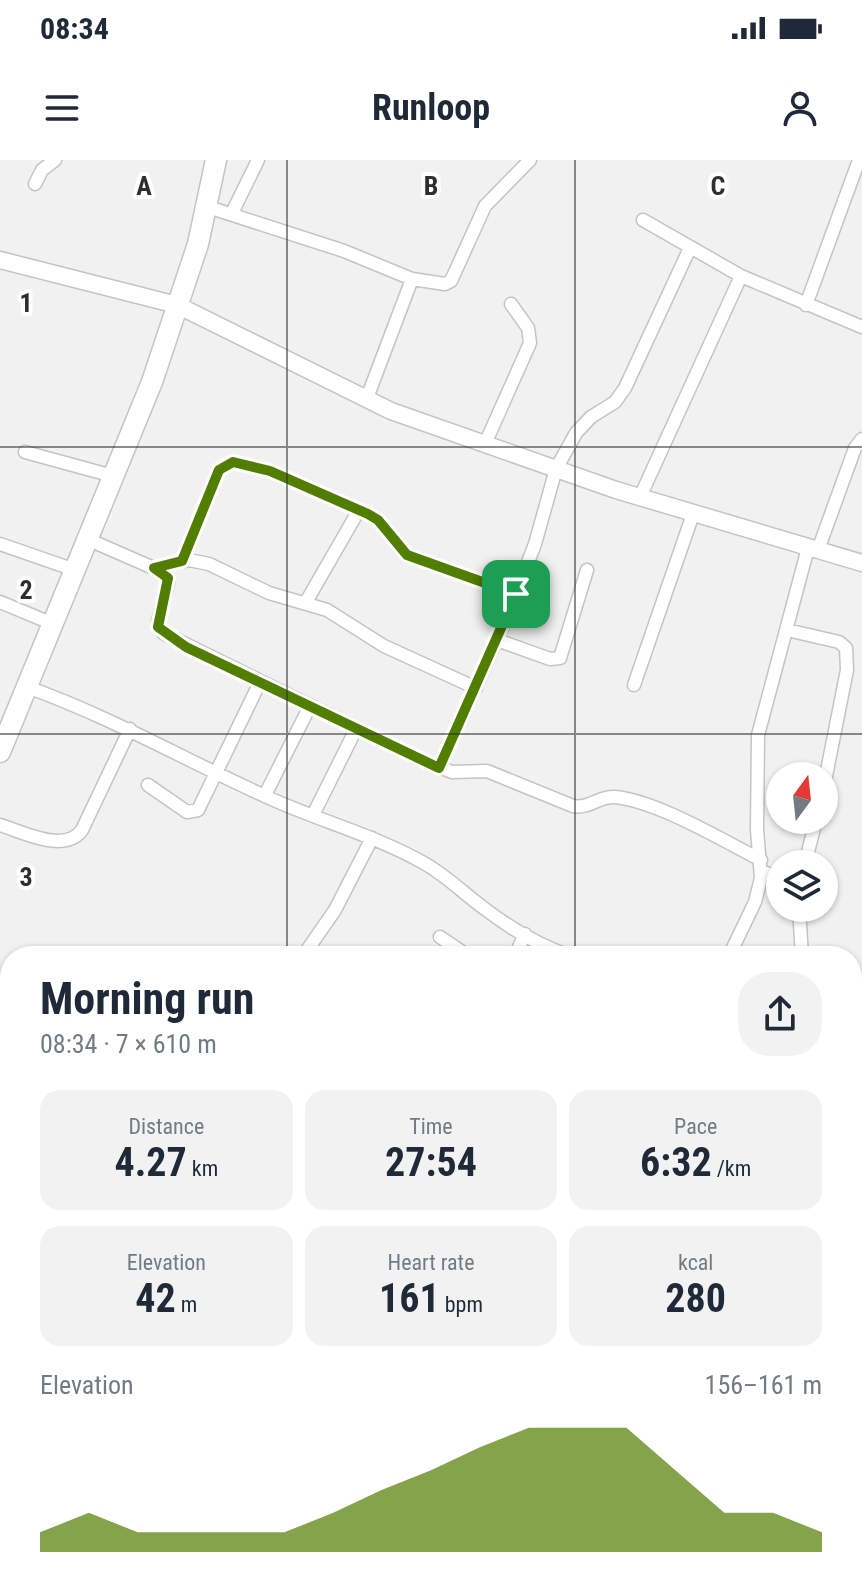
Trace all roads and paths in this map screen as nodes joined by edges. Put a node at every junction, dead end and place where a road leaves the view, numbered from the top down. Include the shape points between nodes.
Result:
1 (55, 160) edge
2 (216, 160) edge
3 (258, 160) edge
4 (530, 160) edge
5 (859, 160) edge
6 (35, 184) dead end
7 (208, 207) junction
8 (232, 213) junction
9 (643, 220) dead end
10 (689, 250) junction
11 (0, 260) edge
12 (741, 276) junction
13 (412, 279) junction
14 (511, 304) dead end
15 (177, 305) junction
16 (806, 305) junction
17 (862, 327) edge
18 (367, 398) junction
19 (862, 439) edge
20 (485, 444) junction
21 (25, 452) dead end
22 (556, 469) junction
23 (113, 476) junction
24 (640, 497) junction
25 (359, 510) junction
26 (693, 514) junction
27 (87, 539) junction
28 (0, 544) edge
29 (813, 549) junction
30 (182, 561) junction
31 (862, 563) edge
32 (154, 568) junction
33 (75, 570) junction
34 (587, 570) dead end
35 (516, 594) junction
36 (0, 602) edge
37 (306, 602) junction
38 (53, 624) junction
39 (787, 630) junction
40 (497, 640) junction
41 (260, 682) junction
42 (634, 685) dead end
43 (27, 687) junction
44 (476, 688) junction
45 (310, 706) junction
46 (130, 729) junction
47 (356, 729) junction
48 (0, 752) edge
49 (829, 762) edge
50 (439, 768) junction
51 (217, 771) junction
52 (148, 785) dead end
53 (265, 795) junction
54 (313, 815) junction
55 (0, 825) edge
56 (372, 838) junction
57 (761, 866) junction
58 (766, 869) edge
59 (800, 922) edge
60 (525, 934) junction
61 (440, 937) dead end
62 (310, 946) edge
63 (453, 946) edge
64 (520, 946) edge
65 (550, 946) edge
66 (734, 946) edge
67 (801, 946) edge

1 - 6 street
2 - 7 main road
3 - 8 street
4 - 13 street via 485,206 451,281
5 - 16 street
7 - 8 street
7 - 15 main road
8 - 13 street
9 - 10 street
10 - 12 street
10 - 22 street via 625,388 576,433
11 - 15 street
12 - 16 street
12 - 24 street
13 - 18 street
14 - 20 street via 528,328 530,343
15 - 18 street
15 - 23 main road
16 - 17 street
18 - 20 street
19 - 29 street
20 - 22 street
21 - 23 street
22 - 24 street
22 - 35 street
23 - 27 main road
24 - 26 street
25 - 30 street via 270,471 227,463 219,470
25 - 35 street via 378,520 407,555
25 - 37 street
26 - 29 street
26 - 42 street
27 - 32 street
27 - 33 main road
28 - 33 street
29 - 31 street
29 - 39 street
30 - 32 street
30 - 37 street via 203,562 269,593
32 - 41 street via 168,578 158,621 163,633
33 - 38 main road
34 - 40 street via 560,658
35 - 40 street
36 - 38 street
37 - 44 street
38 - 43 main road
39 - 49 street via 846,648 847,670
39 - 57 street via 758,735
40 - 44 street
41 - 45 street
41 - 51 street
43 - 46 street
43 - 48 main road
44 - 50 street
45 - 47 street
45 - 53 street
46 - 51 street
46 - 55 street via 73,840 61,842
47 - 50 street
47 - 54 street
50 - 57 street via 487,771 573,806 585,808 607,797 624,799 684,821
51 - 52 street via 194,813
51 - 53 street
53 - 54 street
54 - 56 street
56 - 60 street via 447,876 484,909
56 - 62 street
57 - 58 street
57 - 66 street via 755,902
59 - 67 street
60 - 64 street
60 - 65 street
61 - 63 street

